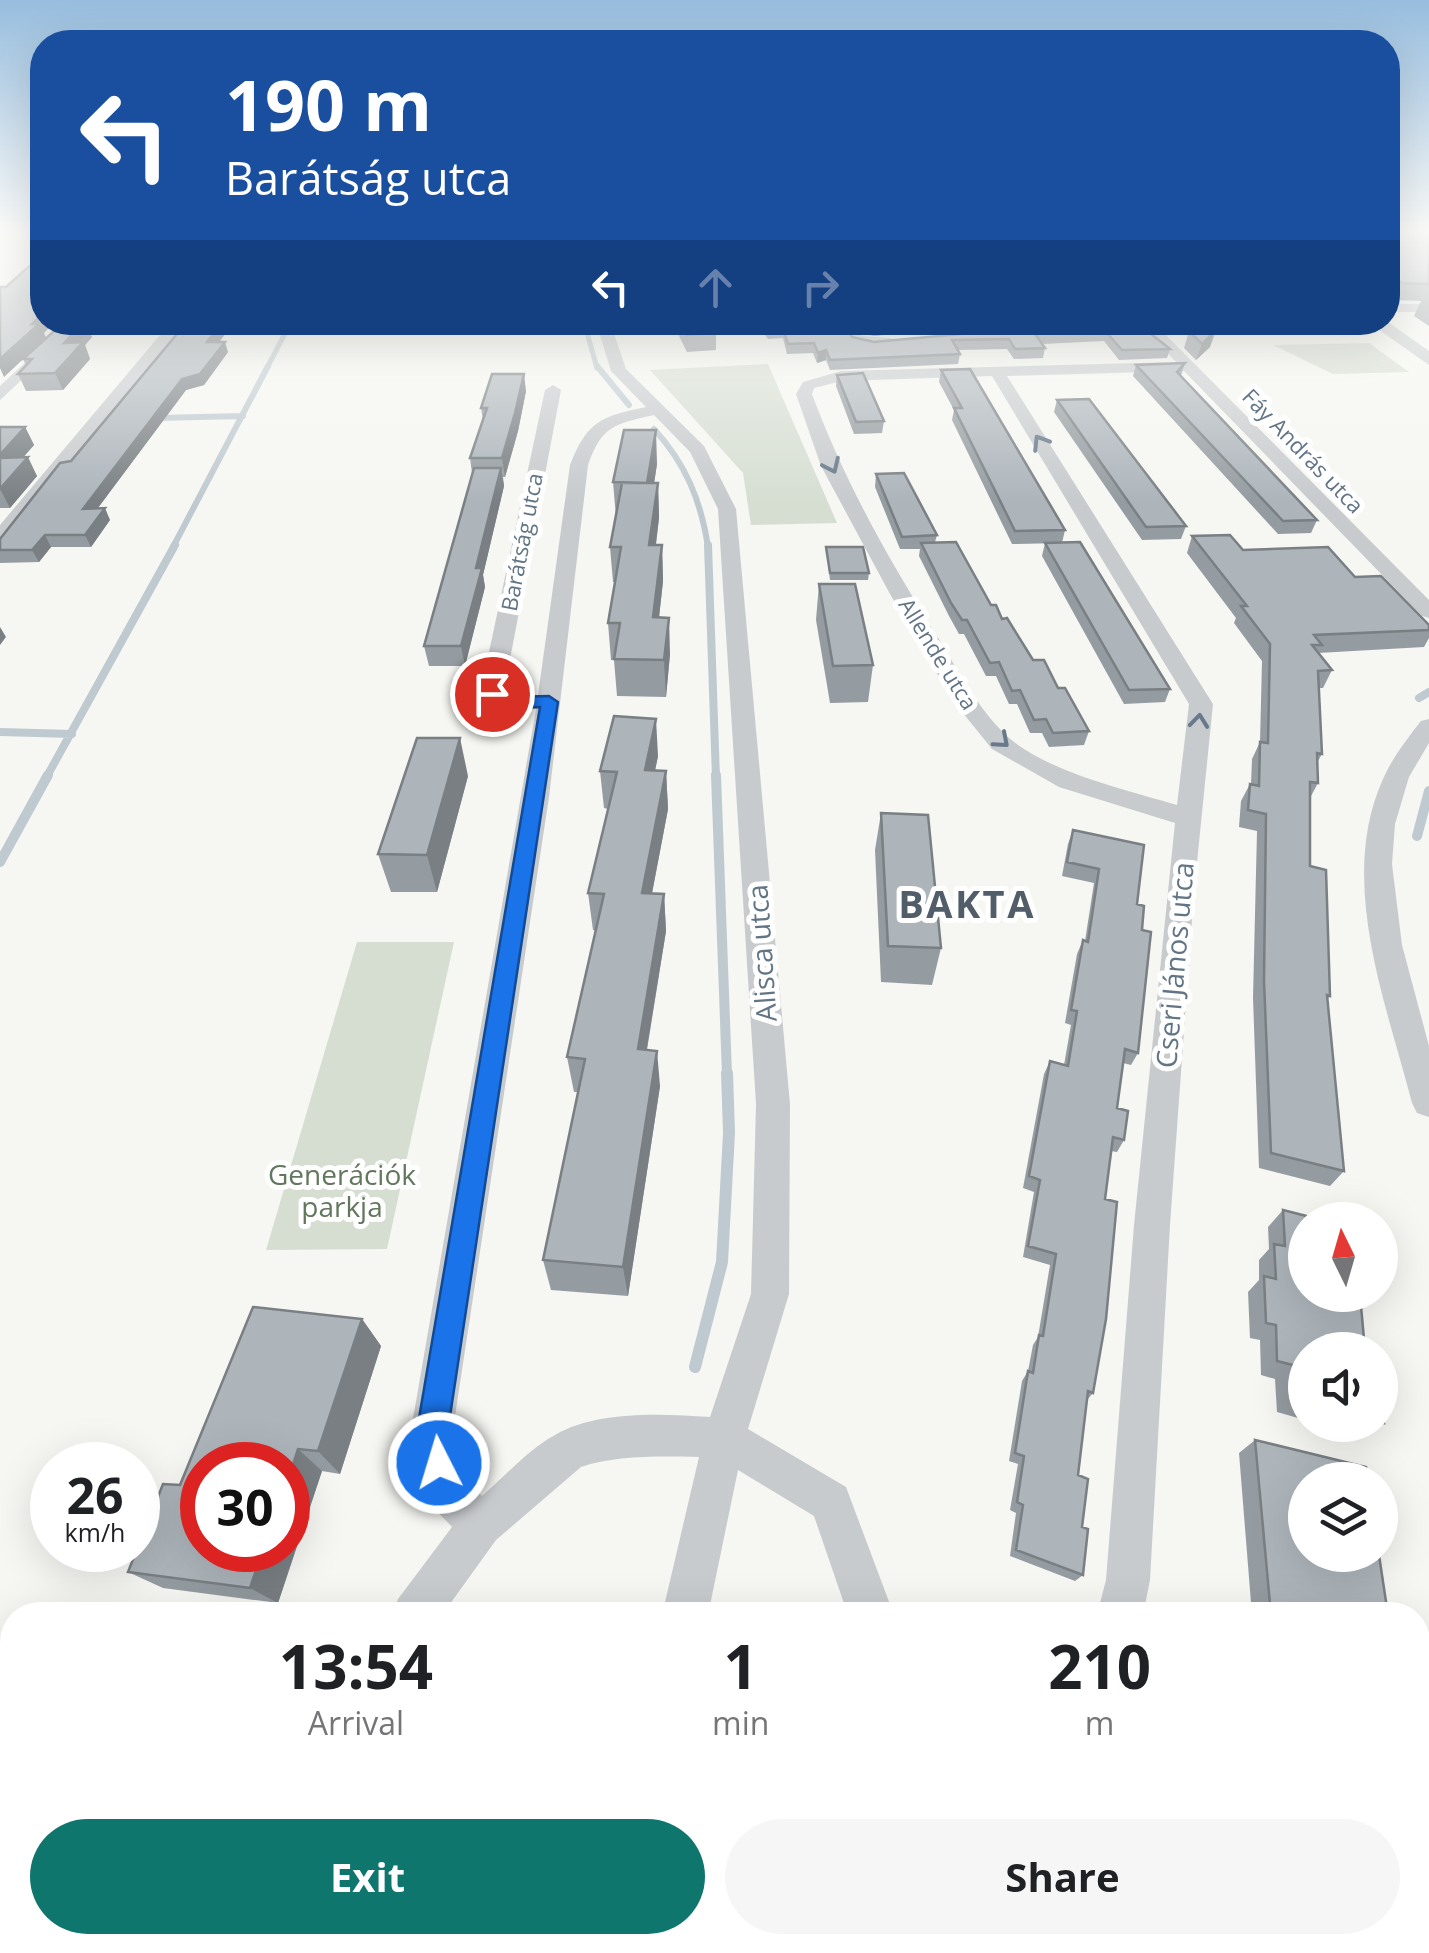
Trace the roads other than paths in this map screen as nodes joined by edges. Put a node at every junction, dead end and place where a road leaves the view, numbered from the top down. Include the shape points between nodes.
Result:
1 (64, 335) edge
2 (168, 335) edge
3 (608, 335) edge
4 (740, 335) edge
5 (853, 335) edge
6 (1157, 335) edge
7 (1395, 335) edge
8 (905, 341) edge
9 (749, 349) dead end
10 (1429, 358) edge
11 (1187, 366) junction
12 (996, 372) junction
13 (553, 390) dead end
14 (0, 395) edge
15 (658, 409) junction
16 (0, 537) edge
17 (1429, 612) edge
18 (549, 702) junction
19 (1429, 726) edge
20 (1190, 818) junction
21 (1429, 1103) edge
22 (724, 1438) junction
23 (480, 1526) junction
24 (424, 1602) edge
25 (689, 1602) edge
26 (866, 1602) edge
27 (1123, 1602) edge

1 - 14 street
2 - 16 street
3 - 15 street, Alisca utca via 619,371
4 - 9 street
5 - 8 street via 874,344
6 - 11 street, Fáy András utca
7 - 10 street
11 - 12 street
11 - 17 street, Fáy András utca
20 -> 12 street, Cseri János utca via 1201,704
12 -> 20 street, Allende utca via 841,376 816,381 804,394 830,466 900,594 1001,744 1068,781
13 - 18 street, Barátság utca via 492,694 505,702
15 - 18 street, Barátság utca via 616,419 588,435
15 - 22 street, Alisca utca via 698,450 727,509 773,1104 770,1294
18 - 23 street, Barátság utca via 431,1436 446,1491
19 - 21 street via 1393,784 1377,870
20 - 27 street, Cseri János utca
22 - 23 street via 595,1441 568,1450
22 - 25 street, Alisca utca
22 - 26 street via 831,1502
23 - 24 street

